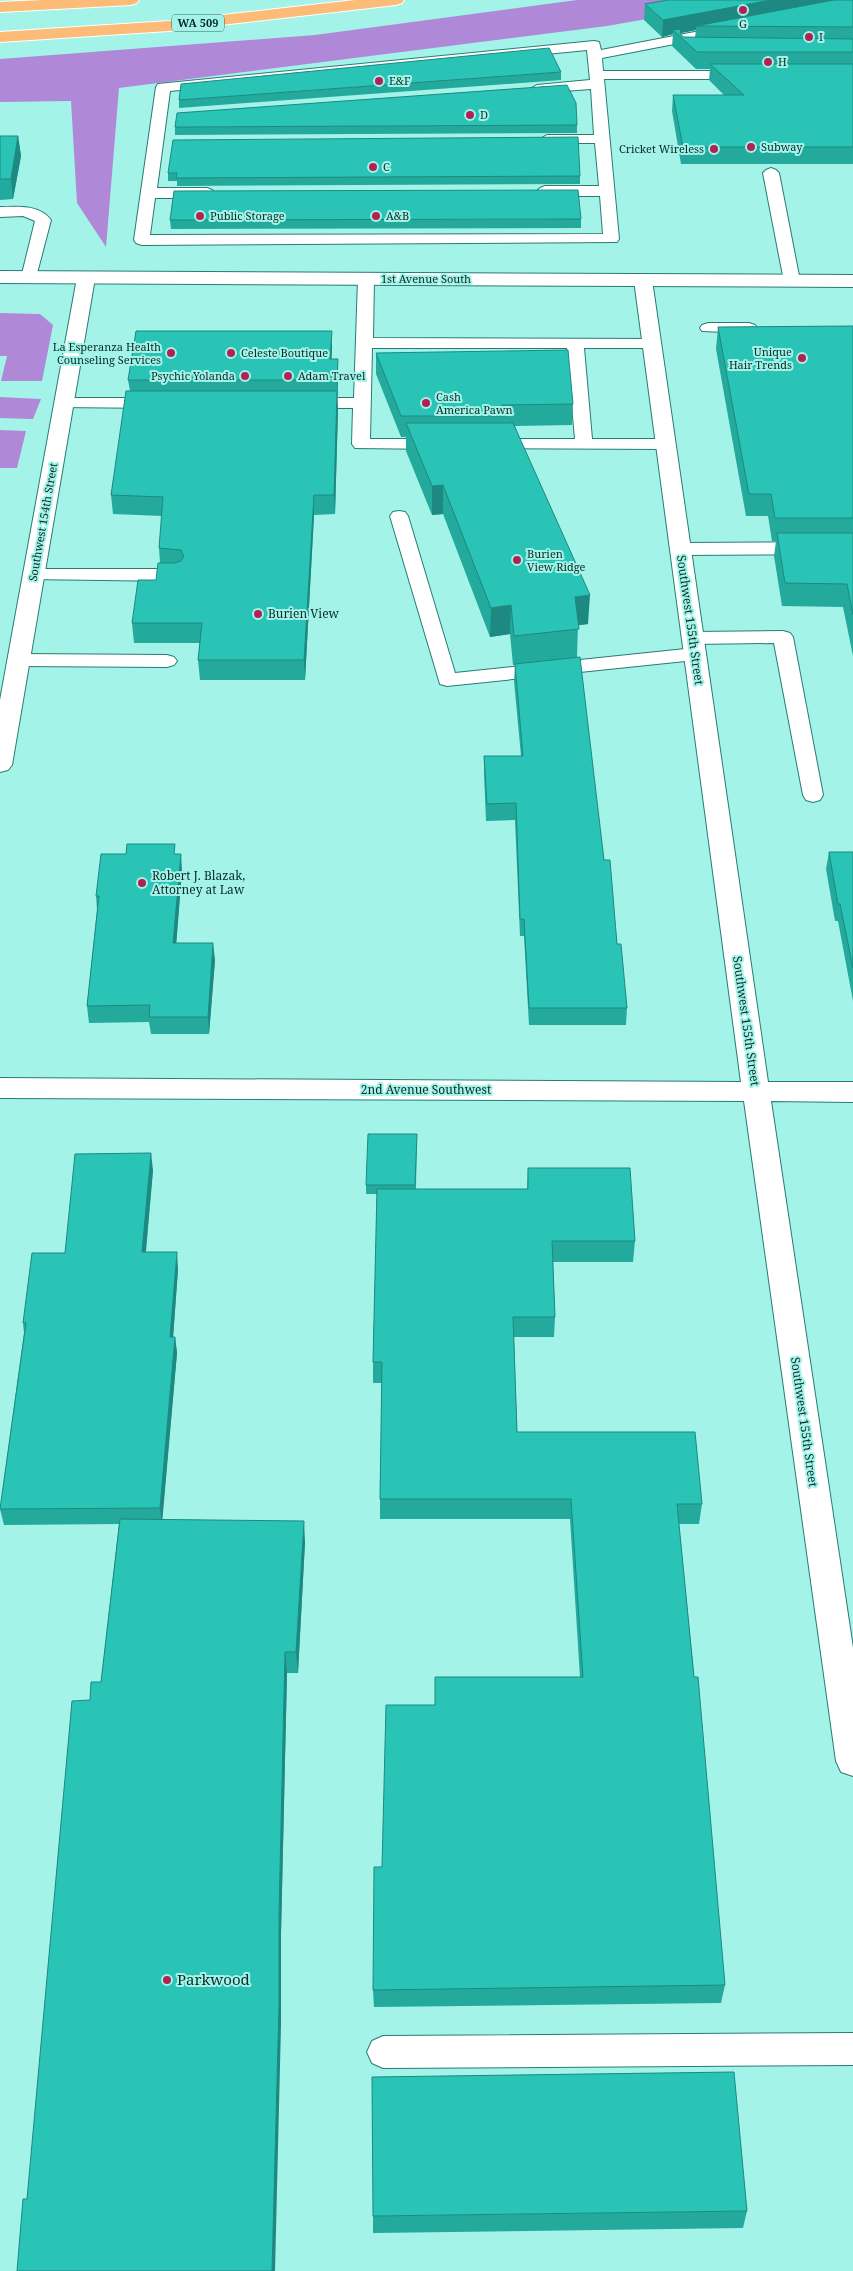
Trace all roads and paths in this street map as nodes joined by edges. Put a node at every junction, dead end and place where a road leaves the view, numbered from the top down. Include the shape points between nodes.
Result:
1 (131, 0) edge
2 (396, 0) edge
3 (0, 7) edge
4 (739, 28) edge
5 (0, 37) edge
6 (634, 48) junction
7 (704, 48) edge
8 (595, 55) junction
9 (754, 74) edge
10 (597, 79) junction
11 (527, 89) edge
12 (178, 114) edge
13 (158, 116) junction
14 (602, 139) junction
15 (533, 140) edge
16 (155, 142) junction
17 (175, 142) edge
18 (771, 173) edge
19 (528, 191) edge
20 (606, 191) junction
21 (149, 193) junction
22 (223, 193) edge
23 (0, 212) edge
24 (0, 278) edge
25 (29, 278) junction
26 (86, 278) junction
27 (366, 279) junction
28 (643, 280) junction
29 (792, 281) junction
30 (853, 281) edge
31 (708, 328) dead end
32 (766, 328) edge
33 (364, 343) junction
34 (575, 343) junction
35 (652, 343) junction
36 (64, 403) junction
37 (174, 403) edge
38 (293, 403) edge
39 (362, 403) junction
40 (458, 444) edge
41 (477, 444) edge
42 (584, 444) junction
43 (666, 444) junction
44 (399, 516) dead end
45 (853, 548) edge
46 (680, 549) junction
47 (34, 575) junction
48 (175, 575) edge
49 (694, 646) junction
50 (19, 660) junction
51 (167, 660) dead end
52 (0, 765) edge
53 (813, 795) dead end
54 (0, 1088) edge
55 (756, 1092) junction
56 (853, 1092) edge
57 (845, 1646) edge
58 (853, 1761) edge
59 (853, 2049) edge
60 (383, 2052) dead end

1 - 3 highway
2 - 5 highway, WA 509 via 169,26
4 - 6 lane
6 - 7 lane
6 - 8 lane
8 - 10 lane
8 - 13 lane via 594,45 163,87
9 - 10 lane
10 - 11 lane
10 - 14 lane
12 - 13 lane
13 - 16 lane
14 - 15 lane
14 - 20 lane
16 - 17 lane
16 - 21 lane
18 - 29 lane
19 - 20 lane
20 - 21 lane via 611,238 142,240
21 - 22 lane
23 - 25 lane via 39,214 43,220
24 - 25 street, 1st Avenue South
25 - 26 street, 1st Avenue South
26 - 27 street, 1st Avenue South
26 - 36 street, Southwest 154th Street
27 - 28 street, 1st Avenue South
27 - 33 lane
28 - 29 street, 1st Avenue South
28 - 35 street, Southwest 155th Street
29 - 30 street, 1st Avenue South
31 - 32 lane
33 - 34 lane
33 - 39 lane
34 - 35 lane
34 - 42 lane
35 - 43 street, Southwest 155th Street
36 - 37 lane
36 - 47 street, Southwest 154th Street
38 - 39 lane
39 - 40 lane via 361,444
41 - 42 lane
42 - 43 lane
43 - 46 street, Southwest 155th Street
44 - 49 lane via 447,680
45 - 46 lane
46 - 49 street, Southwest 155th Street
47 - 48 lane
47 - 50 street, Southwest 154th Street
49 - 53 lane via 783,637
49 - 55 street, Southwest 155th Street
50 - 51 lane
50 - 52 street, Southwest 154th Street
54 - 55 street, 2nd Avenue Southwest
55 - 56 street, 2nd Avenue Southwest
55 - 57 street, Southwest 155th Street
57 - 58 street, Southwest 155th Street
59 - 60 lane

